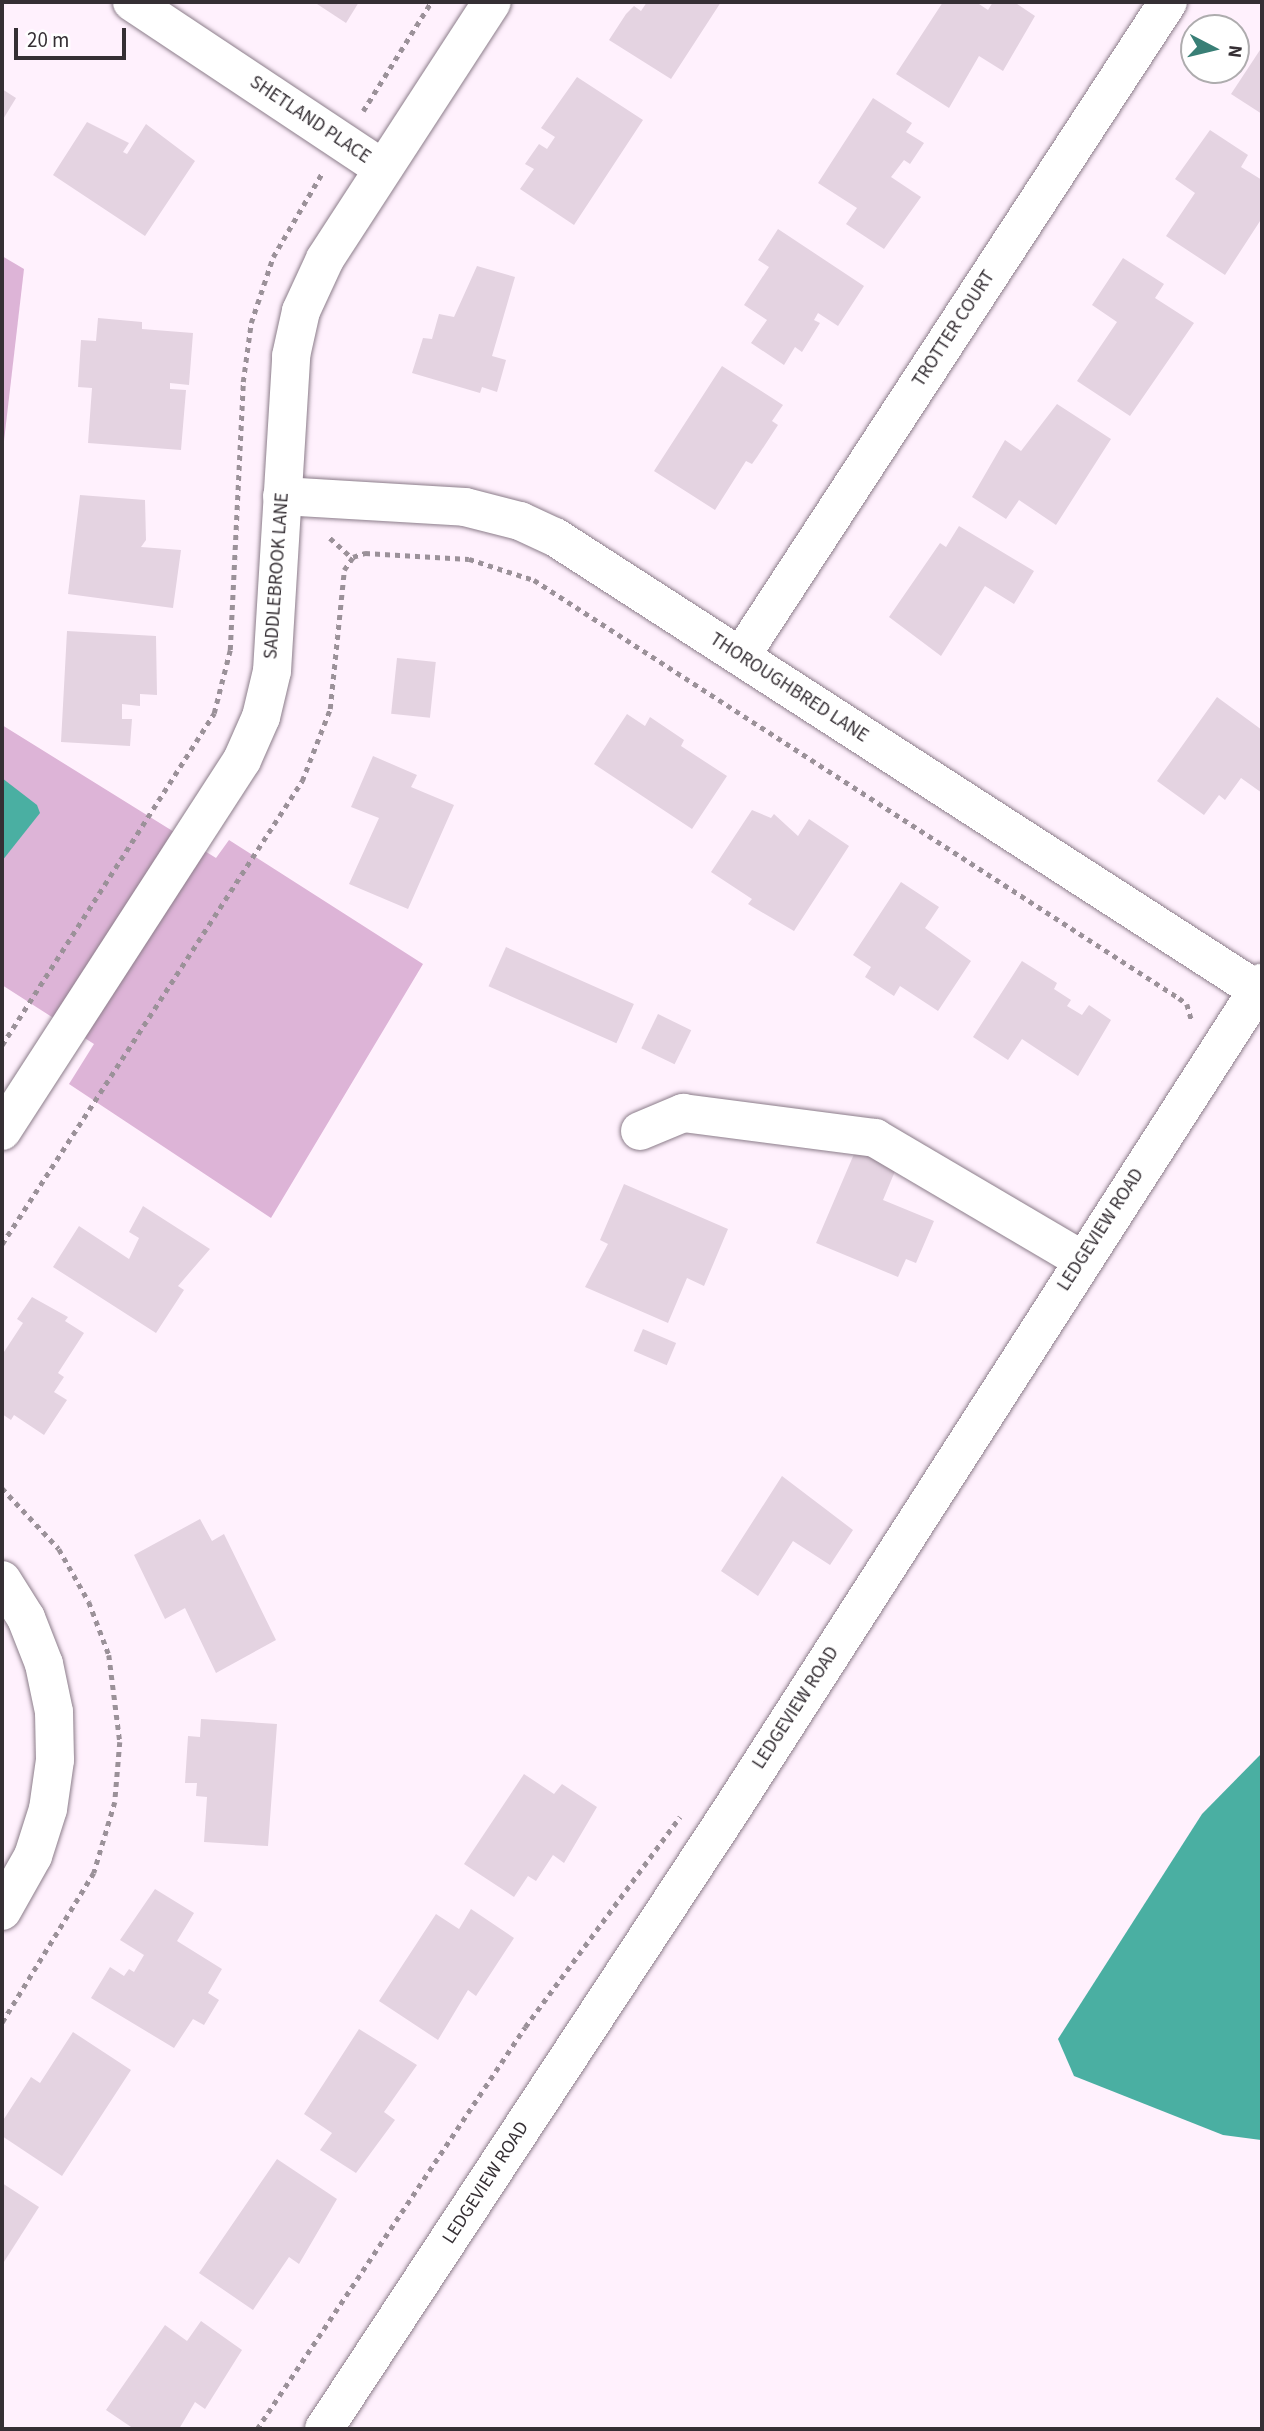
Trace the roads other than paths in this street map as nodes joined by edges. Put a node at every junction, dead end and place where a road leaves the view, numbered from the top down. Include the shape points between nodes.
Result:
1 (132, 2) edge
2 (492, 2) edge
3 (1168, 2) edge
4 (383, 169) junction
5 (282, 496) junction
6 (741, 656) junction
7 (1260, 986) edge
8 (2, 1131) edge
9 (640, 1131) dead end
10 (1082, 1260) junction
11 (2, 1580) edge
12 (2, 1911) edge
13 (324, 2429) edge

1 - 4 street, SHETLAND PLACE
2 - 4 street, SADDLEBROOK LANE
3 - 6 street, TROTTER COURT
4 - 5 street, SADDLEBROOK LANE via 325,259 301,311 291,356
5 - 6 street, THOROUGHBRED LANE via 465,507 520,521 555,537
5 - 8 street, SADDLEBROOK LANE via 272,671 261,717 243,760
6 - 7 street, THOROUGHBRED LANE
7 - 10 street, LEDGEVIEW ROAD
9 - 10 street via 683,1113 875,1138
10 - 13 street, LEDGEVIEW ROAD via 728,1815
11 - 12 street via 26,1618 44,1664 54,1712 55,1760 48,1809 33,1856

